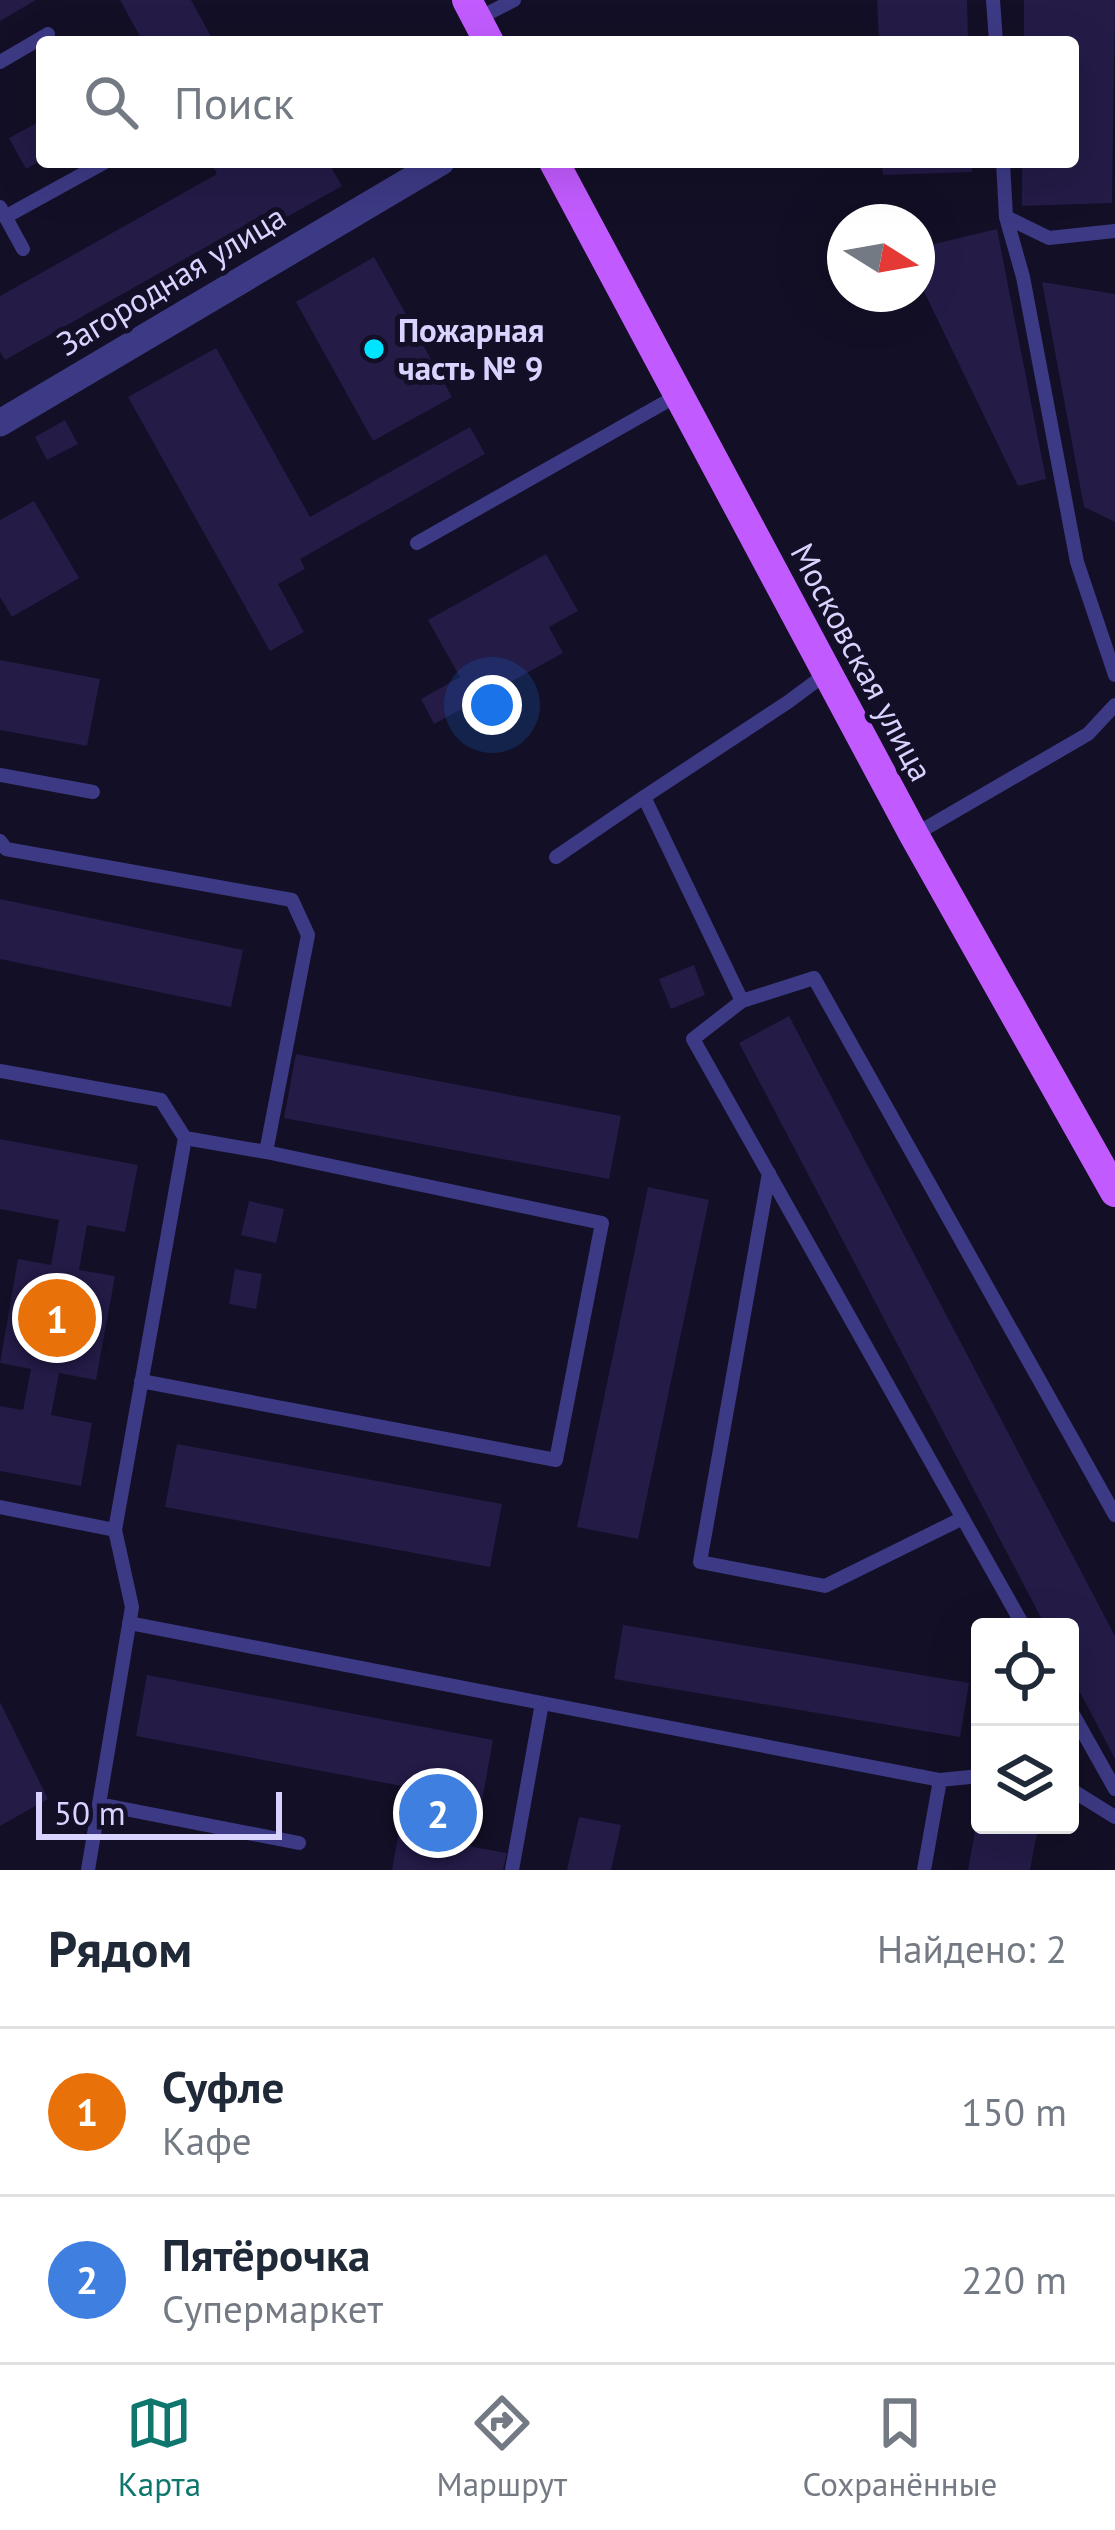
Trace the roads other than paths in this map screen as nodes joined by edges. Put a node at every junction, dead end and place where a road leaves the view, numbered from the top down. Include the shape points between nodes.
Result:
1 (514, 0) edge
2 (993, 0) edge
3 (478, 20) edge
4 (48, 34) dead end
5 (45, 36) edge
6 (995, 36) edge
7 (36, 41) edge
8 (0, 62) edge
9 (93, 168) edge
10 (431, 168) edge
11 (557, 168) edge
12 (1003, 168) edge
13 (3, 212) edge
14 (1006, 217) junction
15 (1115, 231) edge
16 (23, 249) dead end
17 (678, 394) junction
18 (0, 423) edge
19 (417, 543) dead end
20 (827, 673) junction
21 (1115, 675) edge
22 (1115, 705) edge
23 (1, 779) edge
24 (93, 792) dead end
25 (644, 796) junction
26 (914, 835) junction
27 (0, 841) edge
28 (556, 857) dead end
29 (742, 1001) junction
30 (0, 1071) edge
31 (185, 1138) junction
32 (266, 1152) junction
33 (769, 1173) junction
34 (1115, 1192) edge
35 (141, 1382) junction
36 (0, 1508) edge
37 (1115, 1515) edge
38 (963, 1518) junction
39 (115, 1530) junction
40 (1019, 1618) edge
41 (129, 1623) junction
42 (542, 1703) junction
43 (1079, 1725) edge
44 (971, 1777) edge
45 (940, 1780) junction
46 (1115, 1789) edge
47 (1079, 1795) edge
48 (99, 1804) junction
49 (1115, 1817) edge
50 (299, 1843) dead end
51 (88, 1870) edge
52 (512, 1870) edge
53 (924, 1870) edge

1 - 3 lane
2 - 6 lane
4 - 5 lane
7 - 8 lane
9 - 13 lane
10 - 18 street, Загородная улица
11 - 17 main road, Московская улица
12 - 14 lane
13 - 16 lane
14 - 15 lane via 1049,238
14 - 21 lane via 1077,562
17 - 19 lane
17 - 20 main road, Московская улица
20 - 25 lane
20 - 26 main road, Московская улица
22 - 26 lane via 1088,734
23 - 24 lane
25 - 28 lane
25 - 29 lane
26 - 34 main road, Московская улица
27 - 32 lane via 6,849 292,900 308,935
29 - 33 lane via 693,1039
29 - 37 lane via 814,978
30 - 31 lane via 161,1100
31 - 32 lane
31 - 35 lane
32 - 35 lane via 602,1223 556,1460
33 - 38 lane
33 - 38 lane via 700,1562 825,1586
35 - 39 lane
36 - 39 lane
38 - 40 lane
39 - 41 lane
41 - 42 lane
41 - 48 lane
42 - 45 lane
42 - 52 lane
43 - 46 lane
44 - 45 lane
45 - 53 lane
47 - 49 lane
48 - 50 lane
48 - 51 lane

